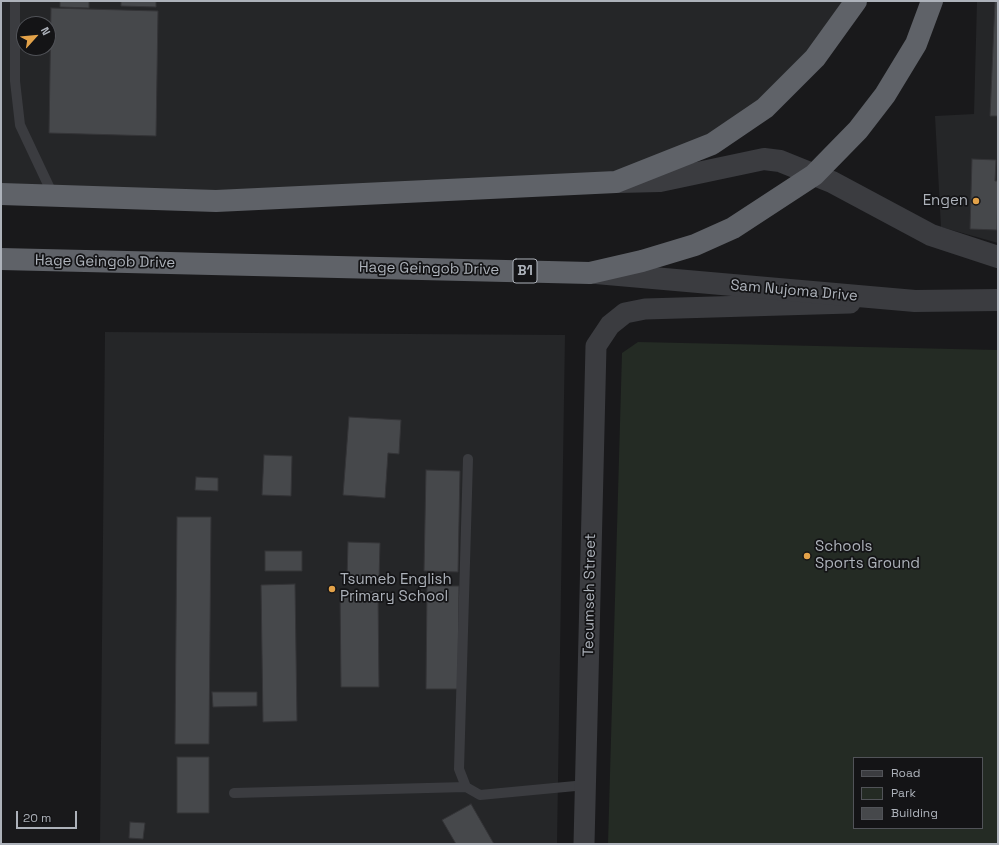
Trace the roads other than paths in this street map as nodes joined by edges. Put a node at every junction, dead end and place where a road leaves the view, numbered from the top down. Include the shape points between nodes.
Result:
1 (14, 1) edge
2 (856, 1) edge
3 (932, 1) edge
4 (814, 175) junction
5 (616, 182) junction
6 (1, 194) edge
7 (52, 195) junction
8 (998, 257) edge
9 (1, 260) edge
10 (590, 273) junction
11 (998, 300) edge
12 (915, 301) junction
13 (468, 459) dead end
14 (586, 785) junction
15 (466, 787) junction
16 (234, 793) dead end
17 (584, 844) edge

1 - 7 lane via 15,81 20,125
2 - 5 highway via 815,58 765,108 712,144
3 - 4 highway, Hage Geingob Drive / B1 via 916,44 885,95 858,130
4 - 5 street via 780,161 764,158 660,181
4 - 8 street via 832,182 931,236
4 - 10 highway, Hage Geingob Drive / B1 via 726,231 695,245
5 - 7 highway via 216,201
6 - 7 highway
9 - 10 highway, Hage Geingob Drive / B1
10 - 12 street, Sam Nujoma Drive
11 - 12 street, Sam Nujoma Drive
12 - 14 street, Tecumseh Street via 645,309 624,313 610,325 596,346
13 - 15 lane via 459,769
14 - 15 lane via 480,795
14 - 17 street, Tecumseh Street
15 - 16 lane

